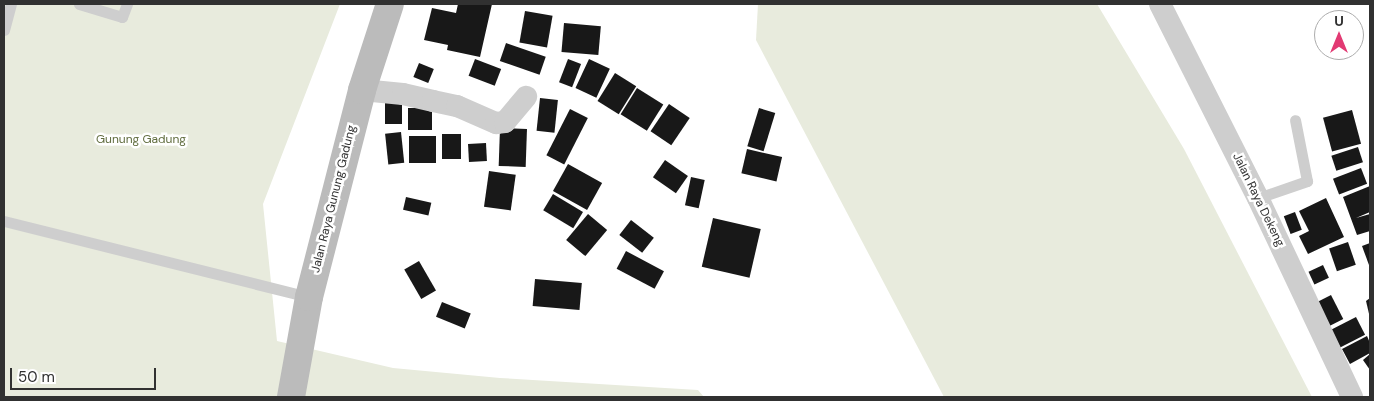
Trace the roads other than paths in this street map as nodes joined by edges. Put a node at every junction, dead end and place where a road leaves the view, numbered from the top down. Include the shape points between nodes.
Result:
1 (11, 4) edge
2 (80, 4) edge
3 (127, 4) edge
4 (390, 4) edge
5 (1160, 4) edge
6 (4, 30) edge
7 (362, 90) junction
8 (526, 97) dead end
9 (1295, 120) dead end
10 (1258, 198) junction
11 (4, 221) edge
12 (309, 297) junction
13 (292, 397) edge
14 (1352, 397) edge

1 - 6 lane
2 - 3 lane via 122,17
4 - 7 street, Jalan Raya Gunung Gadung
5 - 10 street, Jalan Raya Dekeng
7 - 8 street via 441,102 496,122 504,122
7 - 12 street, Jalan Raya Gunung Gadung
9 - 10 lane via 1307,181
10 - 14 street, Jalan Raya Dekeng
11 - 12 lane
12 - 13 street, Jalan Raya Gunung Gadung

